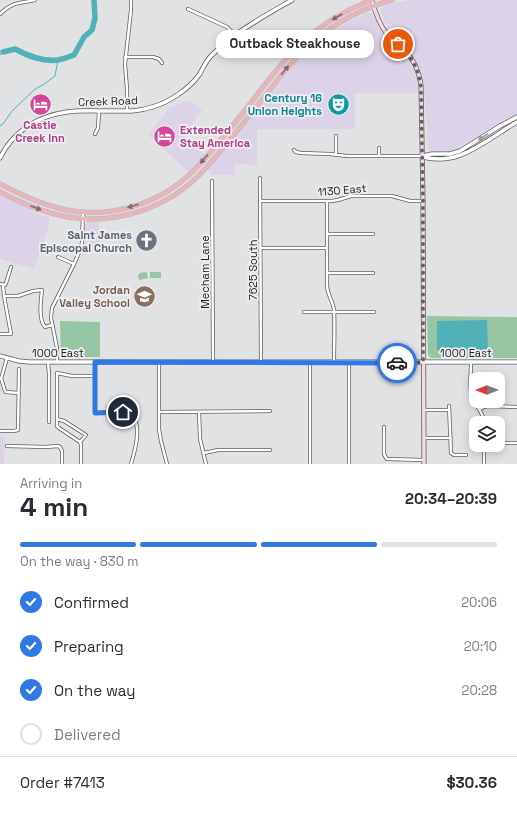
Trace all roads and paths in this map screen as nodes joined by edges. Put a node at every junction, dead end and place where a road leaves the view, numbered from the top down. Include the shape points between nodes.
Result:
1 (35, 0) edge
2 (131, 0) edge
3 (292, 0) edge
4 (372, 0) edge
5 (392, 0) edge
6 (374, 6) junction
7 (188, 9) dead end
8 (0, 14) edge
9 (235, 35) junction
10 (125, 57) junction
11 (162, 63) dead end
12 (99, 111) junction
13 (127, 111) junction
14 (517, 117) edge
15 (517, 122) edge
16 (95, 134) dead end
17 (336, 136) dead end
18 (379, 148) dead end
19 (294, 150) dead end
20 (336, 154) junction
21 (380, 156) junction
22 (422, 156) junction
23 (0, 158) edge
24 (260, 178) dead end
25 (212, 181) dead end
26 (0, 184) edge
27 (0, 192) edge
28 (260, 201) junction
29 (327, 201) junction
30 (423, 201) junction
31 (83, 212) junction
32 (83, 219) junction
33 (327, 234) junction
34 (373, 234) dead end
35 (260, 248) junction
36 (327, 248) junction
37 (58, 256) dead end
38 (74, 264) junction
39 (11, 267) dead end
40 (327, 273) junction
41 (373, 273) dead end
42 (1, 284) edge
43 (4, 296) junction
44 (304, 312) dead end
45 (334, 312) junction
46 (374, 312) dead end
47 (52, 325) junction
48 (0, 334) edge
49 (0, 356) edge
50 (7, 358) junction
51 (48, 362) junction
52 (57, 362) junction
53 (95, 362) junction
54 (159, 362) junction
55 (213, 362) junction
56 (261, 362) junction
57 (310, 362) junction
58 (334, 362) junction
59 (348, 362) junction
60 (423, 362) junction
61 (471, 362) junction
62 (517, 362) edge
63 (19, 369) dead end
64 (95, 376) junction
65 (0, 379) edge
66 (19, 393) junction
67 (449, 406) dead end
68 (517, 407) edge
69 (480, 409) junction
70 (424, 410) junction
71 (448, 410) junction
72 (270, 411) dead end
73 (159, 412) junction
74 (199, 412) junction
75 (483, 416) edge
76 (57, 419) junction
77 (49, 422) dead end
78 (384, 427) dead end
79 (0, 431) edge
80 (424, 438) junction
81 (451, 438) junction
82 (80, 442) junction
83 (505, 443) edge
84 (517, 443) edge
85 (7, 446) dead end
86 (270, 450) dead end
87 (484, 452) edge
88 (204, 453) junction
89 (466, 455) dead end
90 (424, 462) edge
91 (62, 464) edge
92 (81, 464) edge
93 (131, 464) edge
94 (167, 464) edge
95 (206, 464) edge
96 (310, 464) edge
97 (349, 464) edge
98 (484, 464) edge

1 - 8 street via 8,6
2 - 10 street
3 - 9 street, Creek Road
4 - 6 main road
4 -> 31 main road via 331,20 299,46 192,173 178,184 133,207 108,212
5 - 6 main road
6 - 22 main road via 384,30 410,56 419,75
32 -> 6 main road via 112,218 138,212 162,202 183,189 208,165 304,50 336,26
7 - 9 street via 227,26
9 - 13 street, Creek Road via 210,56 194,82 181,92 156,106
10 - 11 street via 153,57
10 - 13 street
12 - 13 street, Creek Road
12 - 16 street
12 - 23 street, Creek Road via 68,112 42,118 26,126 15,136
14 -> 22 street via 460,151
15 - 22 street via 464,154 450,159
17 - 20 street
18 - 21 street
19 - 20 street via 301,154
20 - 21 street
21 - 22 street
22 - 30 main road
24 - 28 street, 7625 South
25 - 55 street, Mecham Lane
26 - 31 main road via 40,203
27 -> 32 main road via 45,211
28 - 29 street, 1130 East
28 - 35 street, 7625 South
29 - 30 street, 1130 East via 351,196 395,196 410,201
29 - 33 street
30 - 60 main road
31 - 32 street
32 - 38 street via 81,248
33 - 34 street
33 - 36 street
35 - 36 street
35 - 56 street, 7625 South
36 - 40 street
37 - 38 street
38 - 47 street via 52,308
39 - 42 street via 5,285
40 - 41 street
40 - 45 street via 327,290
42 - 43 street
43 - 47 street via 18,296 42,290 40,318 45,327
43 - 48 street via 11,334
44 - 45 street
45 - 46 street
45 - 58 street
47 - 52 street
49 - 50 street, 1000 East
50 - 51 street, 1000 East
50 - 65 street
51 - 52 street, 1000 East
51 - 77 street
52 - 53 street, 1000 East
53 - 54 street, 1000 East
53 - 64 street
54 - 55 street, 1000 East
54 - 73 street
55 - 56 street, 1000 East
56 - 57 street, 1000 East
57 - 58 street, 1000 East
57 - 96 street
58 - 59 street, 1000 East
59 - 60 street, 1000 East
59 - 97 street
60 - 61 street, 1000 East
60 - 70 main road
61 - 62 street, 1000 East
61 - 69 street via 471,393
63 - 66 street
64 - 76 street via 56,373
64 - 93 street via 95,413 123,412 134,417 137,440
65 - 66 street via 6,392
66 - 79 street via 18,430
67 - 71 street
68 - 69 street via 488,406
69 - 75 street
70 - 71 street
70 - 80 main road
71 - 81 street
72 - 74 street
73 - 74 street
73 - 94 street via 159,429
74 - 88 street via 199,434
76 - 82 street via 59,428
76 - 82 street via 86,435
78 - 90 street via 384,454 387,460
80 - 81 street
80 - 90 main road
81 - 89 street via 452,454
82 - 92 street
83 - 84 street
85 - 91 street via 58,446 62,450
86 - 88 street via 218,450
87 - 98 street
88 - 95 street

